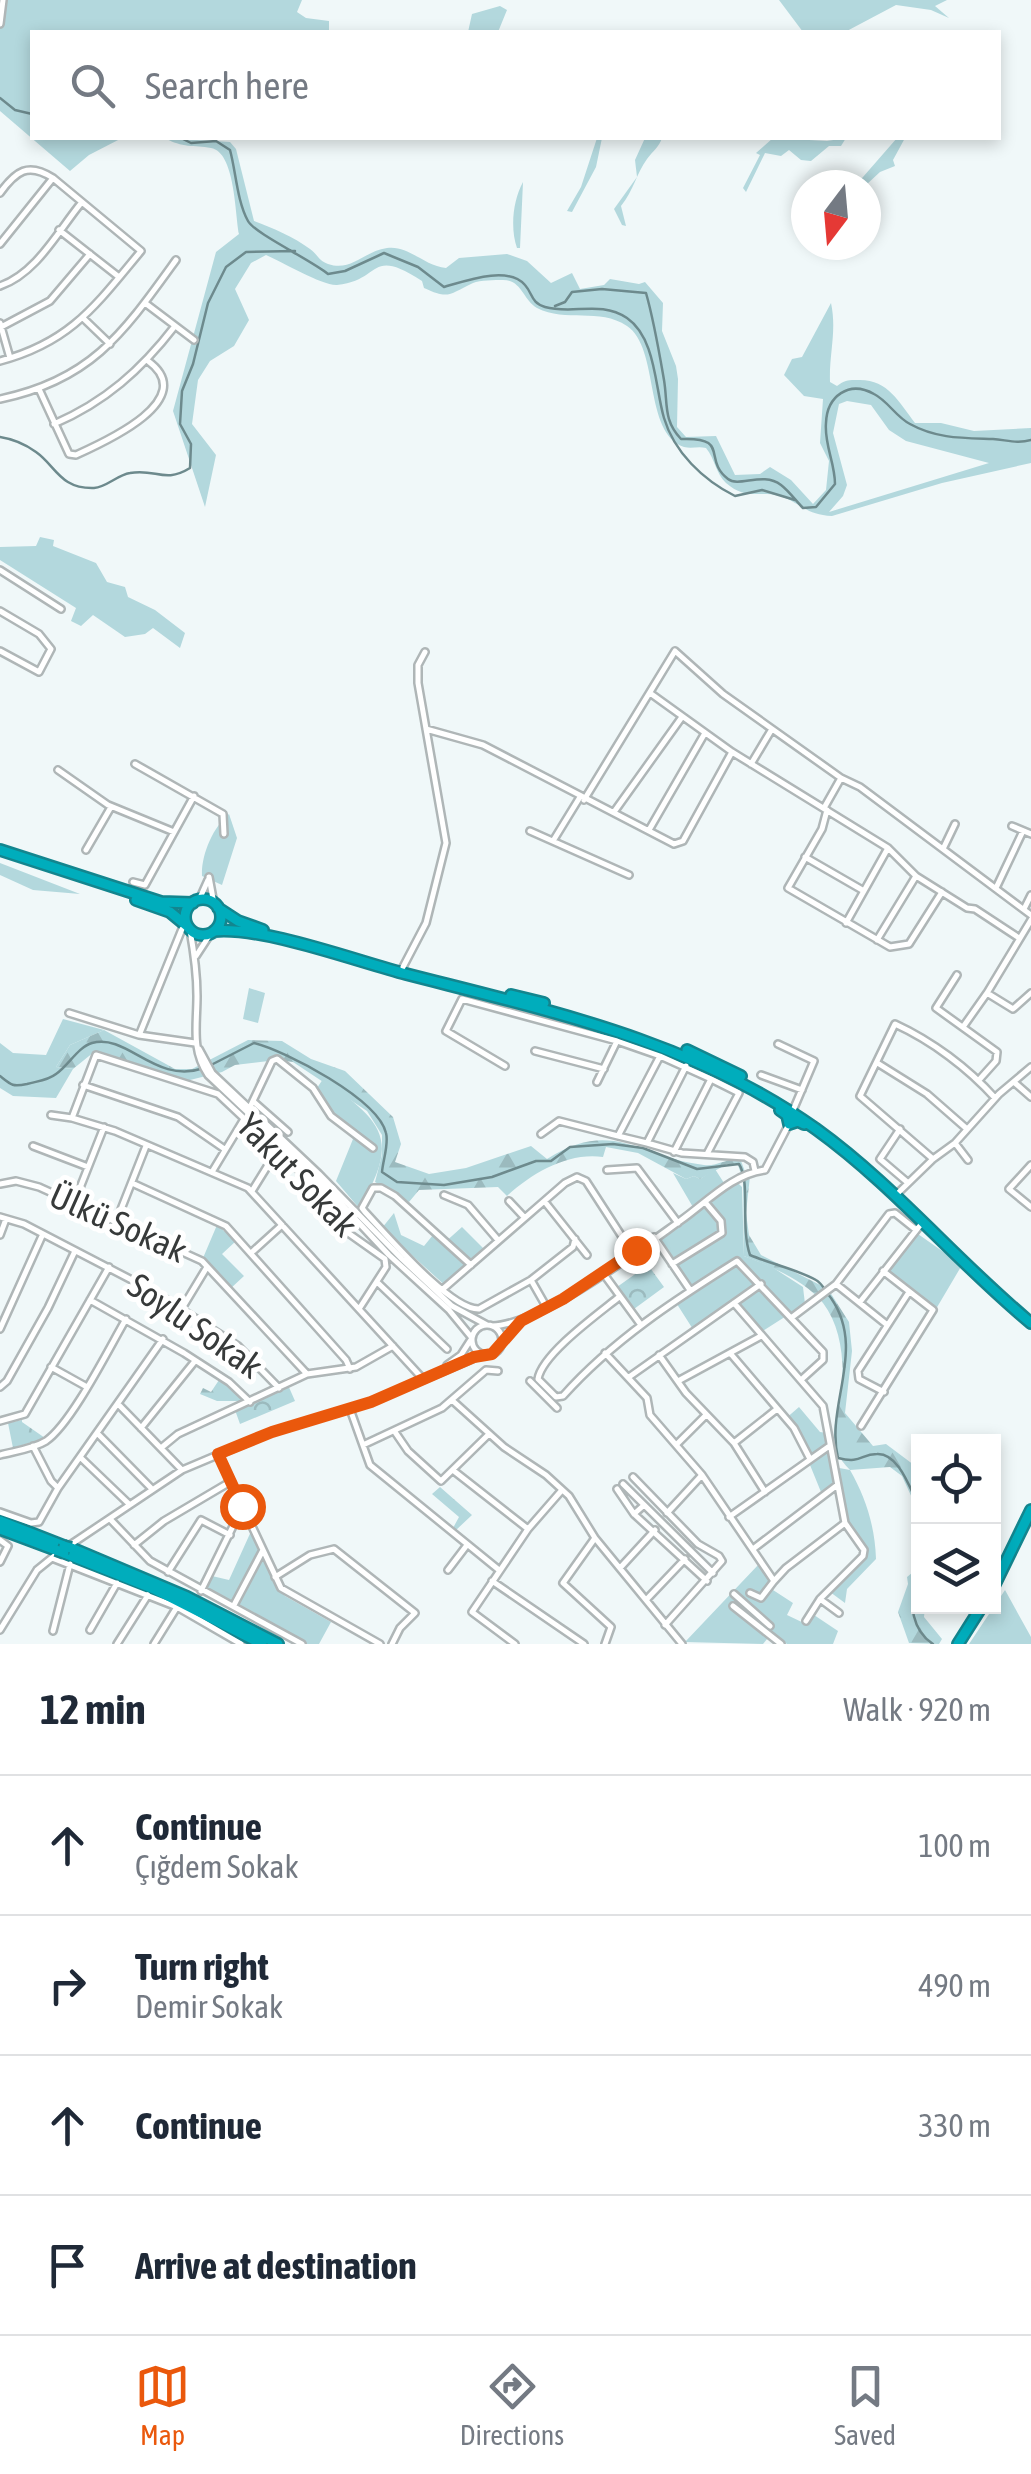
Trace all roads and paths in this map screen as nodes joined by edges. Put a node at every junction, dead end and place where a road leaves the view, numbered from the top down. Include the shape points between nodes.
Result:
1 (3, 0) edge
2 (0, 24) edge
3 (52, 178) junction
4 (0, 193) edge
5 (82, 202) junction
6 (59, 230) junction
7 (0, 244) edge
8 (90, 254) junction
9 (176, 260) dead end
10 (119, 277) junction
11 (0, 286) edge
12 (145, 303) junction
13 (82, 317) junction
14 (0, 325) edge
15 (175, 326) junction
16 (194, 340) dead end
17 (110, 344) junction
18 (10, 358) junction
19 (0, 361) edge
20 (148, 361) junction
21 (39, 389) junction
22 (0, 399) edge
23 (54, 424) junction
24 (0, 570) edge
25 (61, 609) dead end
26 (0, 611) edge
27 (0, 651) edge
28 (425, 652) dead end
29 (650, 693) junction
30 (682, 717) junction
31 (426, 729) junction
32 (772, 729) junction
33 (705, 734) junction
34 (732, 752) junction
35 (135, 764) dead end
36 (751, 764) junction
37 (58, 770) dead end
38 (841, 778) junction
39 (194, 796) junction
40 (582, 798) junction
41 (112, 807) junction
42 (826, 809) junction
43 (613, 814) junction
44 (955, 824) dead end
45 (1012, 826) dead end
46 (530, 831) dead end
47 (1023, 831) junction
48 (174, 832) junction
49 (648, 832) junction
50 (224, 834) dead end
51 (1031, 834) edge
52 (554, 841) junction
53 (888, 848) junction
54 (942, 849) junction
55 (86, 850) dead end
56 (0, 853) edge
57 (806, 858) junction
58 (629, 875) dead end
59 (916, 876) junction
60 (133, 882) dead end
61 (996, 888) junction
62 (865, 892) junction
63 (942, 892) junction
64 (1031, 895) edge
65 (196, 901) junction
66 (216, 906) junction
67 (1024, 909) junction
68 (1031, 917) edge
69 (846, 923) junction
70 (186, 928) junction
71 (212, 932) junction
72 (1019, 938) junction
73 (877, 940) junction
74 (195, 958) junction
75 (403, 967) junction
76 (957, 975) dead end
77 (1031, 993) edge
78 (987, 994) junction
79 (69, 1013) dead end
80 (962, 1028) junction
81 (140, 1034) junction
82 (618, 1040) junction
83 (195, 1043) junction
84 (778, 1044) dead end
85 (535, 1050) dead end
86 (680, 1053) junction
87 (660, 1056) junction
88 (878, 1064) junction
89 (505, 1066) dead end
90 (686, 1066) junction
91 (1031, 1068) edge
92 (604, 1069) junction
93 (210, 1074) junction
94 (761, 1075) dead end
95 (711, 1078) junction
96 (978, 1080) junction
97 (597, 1082) dead end
98 (1014, 1082) junction
99 (83, 1085) junction
100 (802, 1090) junction
101 (995, 1098) junction
102 (1031, 1098) edge
103 (252, 1104) junction
104 (794, 1108) junction
105 (50, 1115) dead end
106 (72, 1118) junction
107 (244, 1120) junction
108 (789, 1124) junction
109 (104, 1127) junction
110 (900, 1128) junction
111 (967, 1130) junction
112 (288, 1132) dead end
113 (542, 1134) dead end
114 (618, 1136) junction
115 (647, 1143) junction
116 (955, 1143) junction
117 (33, 1146) dead end
118 (146, 1146) junction
119 (224, 1148) junction
120 (373, 1148) dead end
121 (278, 1150) junction
122 (674, 1152) junction
123 (707, 1154) junction
124 (933, 1159) junction
125 (968, 1160) dead end
126 (1031, 1164) edge
127 (88, 1167) junction
128 (607, 1170) dead end
129 (211, 1172) junction
130 (752, 1172) junction
131 (878, 1180) junction
132 (907, 1182) junction
133 (132, 1183) junction
134 (0, 1184) edge
135 (252, 1191) junction
136 (900, 1194) junction
137 (444, 1195) dead end
138 (509, 1201) dead end
139 (544, 1202) junction
140 (705, 1202) junction
141 (74, 1203) junction
142 (1031, 1207) edge
143 (3, 1218) edge
144 (358, 1218) junction
145 (525, 1218) junction
146 (116, 1222) junction
147 (678, 1222) junction
148 (283, 1225) junction
149 (919, 1226) junction
150 (344, 1230) junction
151 (0, 1235) edge
152 (42, 1235) junction
153 (654, 1237) junction
154 (576, 1239) junction
155 (499, 1240) junction
156 (75, 1251) junction
157 (632, 1252) junction
158 (251, 1253) junction
159 (587, 1254) dead end
160 (470, 1264) junction
161 (672, 1264) junction
162 (207, 1266) junction
163 (108, 1267) junction
164 (884, 1271) junction
165 (603, 1274) junction
166 (427, 1279) junction
167 (531, 1280) junction
168 (377, 1282) junction
169 (761, 1284) junction
170 (835, 1285) junction
171 (443, 1289) junction
172 (690, 1290) junction
173 (909, 1292) junction
174 (619, 1297) junction
175 (90, 1300) junction
176 (860, 1302) junction
177 (734, 1303) junction
178 (546, 1308) junction
179 (359, 1309) junction
180 (181, 1310) junction
181 (1031, 1316) edge
182 (791, 1318) junction
183 (126, 1319) junction
184 (521, 1321) junction
185 (886, 1324) junction
186 (1031, 1324) edge
187 (490, 1325) junction
188 (641, 1325) junction
189 (0, 1329) edge
190 (761, 1336) junction
191 (472, 1338) junction
192 (163, 1339) junction
193 (501, 1344) junction
194 (393, 1346) junction
195 (447, 1349) dead end
196 (604, 1353) junction
197 (730, 1353) junction
198 (484, 1354) junction
199 (658, 1355) junction
200 (195, 1361) junction
201 (51, 1367) junction
202 (350, 1369) junction
203 (441, 1370) junction
204 (498, 1371) dead end
205 (307, 1374) junction
206 (629, 1377) junction
207 (422, 1378) junction
208 (802, 1379) junction
209 (530, 1381) dead end
210 (678, 1381) junction
211 (0, 1387) edge
212 (88, 1387) junction
213 (279, 1388) junction
214 (884, 1392) junction
215 (453, 1401) junction
216 (250, 1402) junction
217 (118, 1404) junction
218 (557, 1408) dead end
219 (350, 1409) junction
220 (777, 1409) junction
221 (706, 1414) junction
222 (0, 1421) edge
223 (861, 1426) dead end
224 (141, 1428) junction
225 (395, 1432) junction
226 (97, 1434) junction
227 (489, 1434) junction
228 (734, 1443) junction
229 (363, 1444) junction
230 (677, 1444) junction
231 (33, 1446) junction
232 (828, 1447) junction
233 (161, 1448) junction
234 (218, 1454) junction
235 (0, 1455) edge
236 (80, 1458) junction
237 (810, 1459) junction
238 (182, 1470) junction
239 (454, 1471) junction
240 (702, 1475) junction
241 (633, 1477) dead end
242 (230, 1482) junction
243 (836, 1486) junction
244 (58, 1488) junction
245 (152, 1488) junction
246 (562, 1489) junction
247 (764, 1492) junction
248 (241, 1503) junction
249 (128, 1504) junction
250 (644, 1505) junction
251 (1031, 1510) edge
252 (0, 1512) edge
253 (667, 1512) junction
254 (634, 1514) junction
255 (729, 1518) junction
256 (110, 1519) junction
257 (0, 1520) edge
258 (844, 1523) junction
259 (1031, 1524) edge
260 (0, 1529) edge
261 (528, 1529) junction
262 (655, 1530) junction
263 (230, 1535) junction
264 (596, 1538) junction
265 (0, 1540) edge
266 (134, 1545) junction
267 (467, 1546) junction
268 (753, 1549) junction
269 (262, 1550) junction
270 (62, 1551) junction
271 (685, 1559) junction
272 (0, 1562) edge
273 (70, 1564) junction
274 (620, 1568) junction
275 (448, 1570) dead end
276 (499, 1570) junction
277 (168, 1572) junction
278 (1001, 1572) edge
279 (712, 1573) junction
280 (275, 1577) junction
281 (492, 1581) junction
282 (707, 1581) junction
283 (774, 1581) junction
284 (117, 1583) junction
285 (1001, 1584) edge
286 (201, 1591) junction
287 (750, 1593) dead end
288 (734, 1594) dead end
289 (148, 1595) junction
290 (820, 1598) junction
291 (646, 1600) junction
292 (234, 1606) junction
293 (732, 1606) dead end
294 (177, 1607) junction
295 (840, 1613) dead end
296 (980, 1614) edge
297 (262, 1620) junction
298 (806, 1622) dead end
299 (664, 1625) junction
300 (770, 1626) dead end
301 (0, 1630) edge
302 (90, 1630) dead end
303 (53, 1632) dead end
304 (256, 1632) junction
305 (771, 1637) junction
306 (117, 1644) edge
307 (154, 1644) edge
308 (241, 1644) edge
309 (262, 1644) edge
310 (278, 1644) edge
311 (302, 1644) edge
312 (380, 1644) edge
313 (392, 1644) edge
314 (515, 1644) edge
315 (584, 1644) edge
316 (605, 1644) edge
317 (682, 1644) edge
318 (766, 1644) edge
319 (781, 1644) edge
320 (961, 1644) edge

1 - 2 street
3 - 4 street via 23,169
3 - 5 street
3 - 7 street
5 - 6 street
5 - 10 street via 140,252
6 - 8 street
6 - 11 street via 24,274
8 - 10 street
8 - 14 street via 50,301
9 - 12 street
10 - 13 street
12 - 15 street
12 - 17 street
13 - 17 street
13 - 18 street via 53,342
14 - 18 street
15 - 16 street
15 - 20 street
17 - 21 street
18 - 19 street
20 - 23 street via 107,397
20 - 23 street via 163,375 164,393 124,429 76,455 69,454
21 - 22 street
21 - 23 street
24 - 25 street
26 - 27 street via 39,634 50,651 39,672
28 - 31 street via 418,682
29 - 30 street
29 - 32 street via 675,651
29 - 40 street
30 - 33 street
30 - 43 street
31 - 40 street via 483,744
31 - 75 street via 446,843 426,924
32 - 36 street
32 - 38 street
33 - 34 street
33 - 49 street
34 - 36 street
34 - 49 street via 683,841 674,844
35 - 39 street
36 - 42 street
37 - 41 street
38 - 42 street
38 - 54 street
39 - 48 street
39 - 50 street via 223,814
40 - 43 street
40 - 52 street
41 - 48 street
41 - 55 street
42 - 53 street
42 - 57 street
43 - 49 street
44 - 54 street
45 - 47 street
46 - 52 street
47 - 51 street
47 - 61 street
48 - 60 street via 146,885
52 - 58 street
53 - 59 street
53 - 62 street
54 - 61 street
56 - 65 highway via 170,904
56 - 70 highway via 156,907
57 - 62 street
57 - 69 street via 788,888
59 - 63 street
59 - 73 street
61 - 67 street
62 - 69 street
63 - 72 street
63 - 73 street via 909,944 890,947
64 - 67 street
65 - 66 highway
65 - 66 street via 209,876
65 - 70 highway via 185,914
66 - 71 highway via 220,923
66 - 75 highway via 254,928
67 - 68 street
68 - 72 street
69 - 73 street
70 - 71 highway
70 - 74 street
70 - 81 street
71 - 74 street
71 - 86 highway via 252,933 574,1018
72 - 78 street
74 - 83 street
75 - 104 highway via 658,1038
76 - 80 street via 936,1008
77 - 78 street via 1015,1009
78 - 80 street
79 - 81 street
80 - 96 street via 997,1054
81 - 83 street
82 - 87 street
82 - 89 street via 462,1000 446,1032
82 - 92 street
83 - 93 street
84 - 100 street via 814,1061
85 - 92 street
86 - 108 highway via 787,1115
86 - 131 highway via 790,1111
87 - 90 street
87 - 114 street
88 - 96 street via 896,1024
88 - 110 street via 860,1096
88 - 111 street via 927,1094
90 - 95 street
90 - 115 street
91 - 98 street
92 - 97 street
93 - 103 street
93 - 144 street
94 - 100 street
95 - 122 street
95 - 123 street via 739,1093
96 - 101 street
98 - 101 street
98 - 102 street
99 - 106 street
99 - 107 street, Yakut Sokak via 96,1056 213,1092
99 - 119 street via 174,1116
100 - 104 street
101 - 111 street
103 - 112 street
103 - 120 street via 277,1059 313,1088 331,1116
103 - 144 street
104 - 136 highway
105 - 106 street
106 - 109 street
107 - 119 street
107 - 121 street, Yakut Sokak
108 - 130 street via 769,1165
108 - 131 highway via 804,1124
109 - 118 street
109 - 127 street
110 - 124 street
110 - 132 street via 880,1159
111 - 116 street
113 - 114 street via 559,1121
114 - 115 street
115 - 122 street
116 - 124 street
116 - 125 street
117 - 127 street
118 - 129 street
118 - 133 street
119 - 129 street
121 - 135 street
121 - 150 street, Yakut Sokak via 326,1198
122 - 123 street
123 - 130 street via 745,1158 753,1162
124 - 132 street
126 - 142 street via 1009,1188
127 - 141 street
128 - 147 street via 637,1168
129 - 135 street
130 - 140 street
131 - 149 highway
132 - 136 street
133 - 146 street
133 - 158 street via 220,1221
134 - 141 street, Ülkü Sokak via 35,1186
135 - 148 street
136 - 181 highway
137 - 155 street via 468,1205
138 - 145 street
139 - 145 street
139 - 154 street
139 - 157 street via 582,1177
140 - 147 street
140 - 161 street via 722,1233
141 - 146 street, Ülkü Sokak
143 - 151 street
143 - 152 street, Soylu Sokak
144 - 150 street
144 - 166 street
144 - 191 street
145 - 155 street
146 - 162 street, Ülkü Sokak
147 - 153 street
148 - 158 street
148 - 179 street
149 - 164 street
149 - 170 street via 890,1214
149 - 186 highway
150 - 168 street, Yakut Sokak via 386,1259
152 - 156 street, Soylu Sokak
152 - 189 street
153 - 157 street
153 - 161 street
154 - 159 street
154 - 167 street
155 - 160 street
156 - 163 street, Soylu Sokak
156 - 211 street
157 - 165 street
158 - 202 street
160 - 166 street via 376,1186 362,1208
160 - 171 street
161 - 172 street
162 - 180 street
162 - 205 street, Ülkü Sokak
163 - 175 street
163 - 180 street, Soylu Sokak
164 - 173 street
164 - 176 street
165 - 174 street
165 - 178 street
166 - 171 street
166 - 187 street via 452,1306
167 - 171 street via 475,1310
167 - 178 street
168 - 179 street
168 - 195 street
169 - 172 street via 737,1261
169 - 177 street
169 - 182 street
170 - 176 street
170 - 182 street
172 - 188 street
173 - 185 street
173 - 214 street via 932,1310
174 - 188 street
174 - 196 street via 537,1375 560,1398
175 - 183 street
175 - 201 street
176 - 185 street
177 - 190 street
177 - 199 street
178 - 184 street
179 - 194 street
180 - 213 street, Soylu Sokak via 238,1346
182 - 208 street via 823,1352
183 - 192 street
183 - 212 street
184 - 187 street
184 - 193 street
185 - 214 street via 857,1376
187 - 191 street
187 - 193 street
188 - 196 street
190 - 197 street
190 - 208 street
191 - 198 street
191 - 203 street
192 - 200 street
192 - 217 street
193 - 198 street
194 - 202 street
194 - 207 street
196 - 206 street
197 - 210 street
197 - 220 street
198 - 203 street
199 - 206 street
199 - 210 street
200 - 216 street
200 - 224 street
201 - 212 street
201 - 222 street via 24,1416
202 - 205 street
203 - 207 street
204 - 215 street via 486,1370
205 - 213 street
206 - 230 street via 647,1398 650,1415
207 - 219 street
208 - 232 street via 826,1414
209 - 218 street
210 - 221 street
212 - 231 street via 52,1436
213 - 216 street
214 - 223 street
215 - 225 street
215 - 227 street
216 - 233 street
217 - 224 street
217 - 226 street
219 - 229 street
219 - 234 street
220 - 228 street
220 - 237 street
221 - 228 street
221 - 230 street
224 - 233 street
225 - 229 street
225 - 239 street via 438,1480
226 - 236 street
226 - 245 street
227 - 239 street
227 - 246 street
228 - 247 street
229 - 267 street via 374,1468
230 - 240 street
231 - 235 street
231 - 244 street
232 - 237 street
232 - 243 street
233 - 238 street
234 - 238 street
234 - 242 street
236 - 244 street
236 - 249 street
237 - 247 street
238 - 245 street
239 - 261 street
240 - 253 street
240 - 255 street
241 - 253 street
242 - 248 street
242 - 266 street
243 - 258 street
243 - 268 street
244 - 252 street via 38,1522
245 - 249 street
246 - 261 street
246 - 264 street
247 - 255 street
248 - 263 street
248 - 269 street
249 - 256 street
250 - 254 street
250 - 254 street via 620,1486
250 - 279 street
251 - 278 highway
253 - 279 street via 719,1556
254 - 262 street
255 - 268 street
256 - 266 street
256 - 270 street
257 - 270 highway
258 - 283 street
258 - 290 street via 863,1556
259 - 285 highway
260 - 270 highway
261 - 276 street
262 - 271 street
262 - 274 street
263 - 277 street via 200,1520
263 - 286 street
264 - 274 street
264 - 316 street via 563,1581 611,1626
265 - 272 street via 8,1546
266 - 277 street
267 - 275 street
267 - 276 street
268 - 283 street
269 - 280 street
269 - 292 street
270 - 273 street
270 - 301 street via 37,1570
270 - 304 highway via 145,1578
270 - 309 highway
271 - 282 street
271 - 291 street
273 - 284 street
273 - 303 street
274 - 291 street
276 - 281 street
277 - 286 street
279 - 282 street
280 - 312 street via 287,1594
280 - 313 street via 334,1549 415,1613
281 - 314 street via 472,1612
281 - 315 street
282 - 299 street
283 - 287 street via 760,1598
284 - 289 street
284 - 302 street
286 - 292 street
288 - 300 street
289 - 294 street
289 - 306 street
290 - 295 street
290 - 298 street
291 - 299 street
292 - 297 street
293 - 305 street
294 - 307 street
294 - 308 street
296 - 320 highway
297 - 304 street
297 - 311 street
299 - 317 street
304 - 310 highway
305 - 318 street
305 - 319 street

